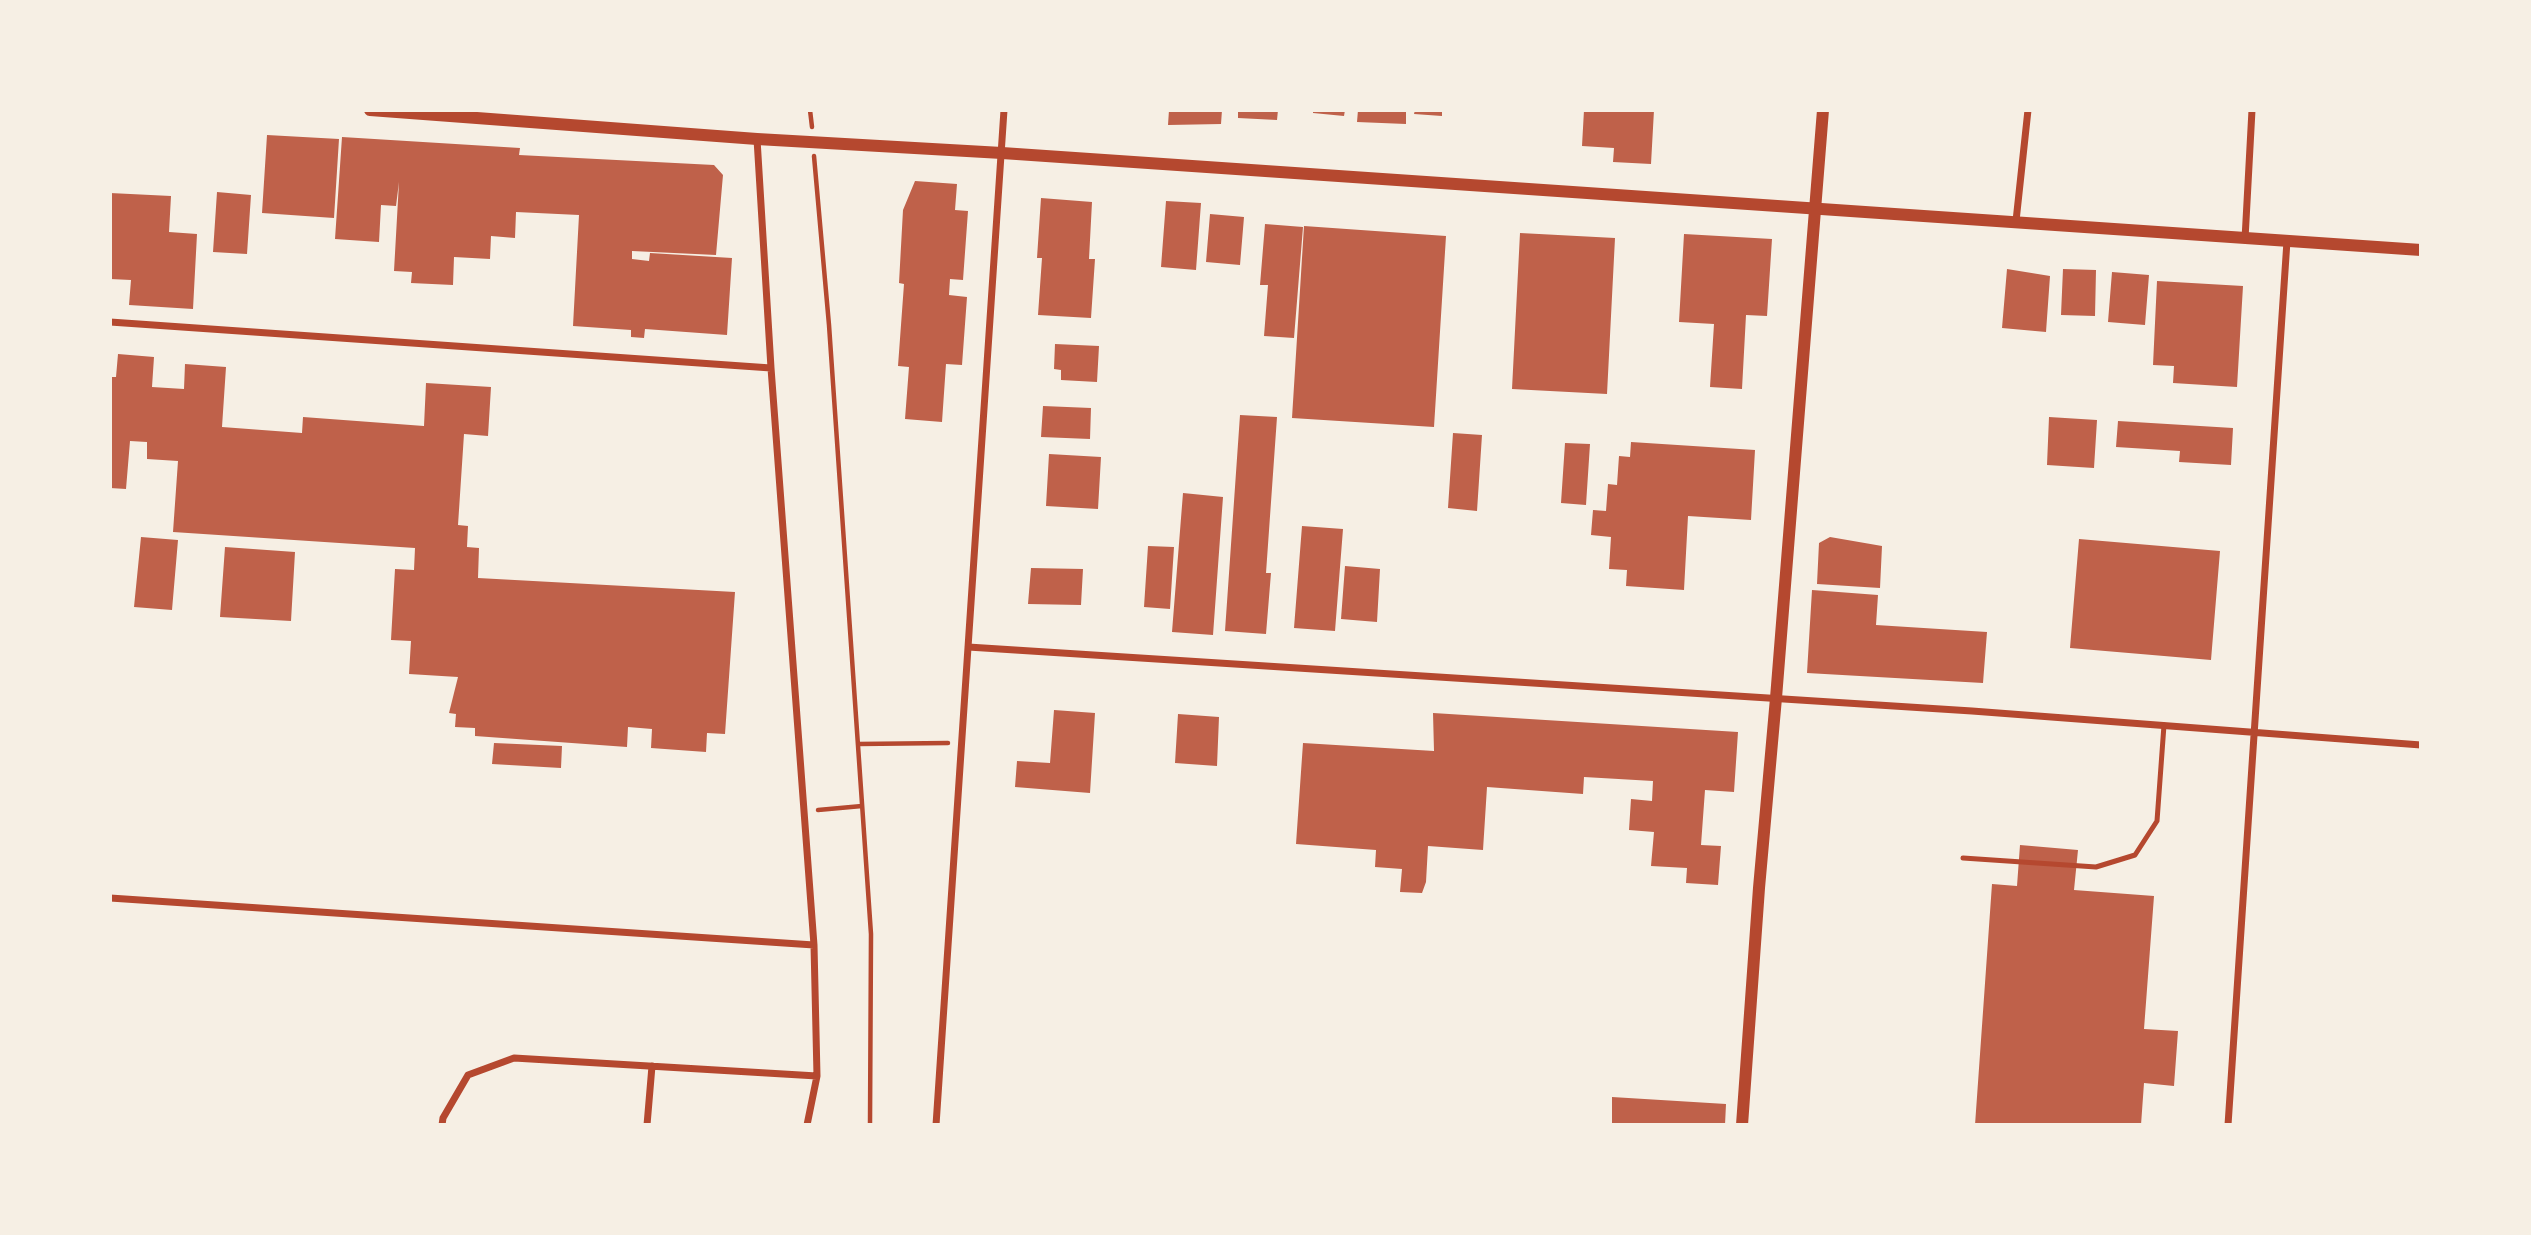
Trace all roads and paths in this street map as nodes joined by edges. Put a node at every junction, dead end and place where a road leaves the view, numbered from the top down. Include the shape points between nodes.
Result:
1 (370, 110) edge
2 (810, 110) edge
3 (1004, 110) edge
4 (1823, 110) edge
5 (2028, 110) edge
6 (2252, 110) edge
7 (532, 116) edge
8 (757, 139) junction
9 (813, 141) junction
10 (1002, 153) junction
11 (1815, 208) junction
12 (2016, 221) junction
13 (2245, 239) junction
14 (2287, 241) junction
15 (2421, 250) edge
16 (110, 322) edge
17 (771, 368) junction
18 (968, 647) junction
19 (1776, 698) junction
20 (2164, 724) junction
21 (2255, 731) junction
22 (962, 743) junction
23 (858, 744) junction
24 (2421, 745) edge
25 (862, 806) junction
26 (804, 811) junction
27 (1962, 858) dead end
28 (110, 898) edge
29 (814, 945) junction
30 (652, 1066) junction
31 (817, 1076) junction
32 (442, 1125) edge
33 (647, 1125) edge
34 (807, 1125) edge
35 (870, 1125) edge
36 (936, 1125) edge
37 (1742, 1125) edge
38 (2228, 1125) edge

1 - 7 street
2 - 9 path
3 - 10 street
4 - 11 street
5 - 12 street
6 - 13 street
7 - 8 street
8 - 9 street
8 - 17 street
9 - 10 street
9 - 23 path
10 - 11 street
10 - 18 street
11 - 12 street
11 - 19 street
12 - 13 street
13 - 14 street
14 - 15 street
14 - 21 street
16 - 17 street
17 - 26 street
18 - 19 street
18 - 22 street
19 - 20 street
19 - 37 street
20 - 21 street
20 - 27 lane via 2157,821 2135,855 2096,867
21 - 24 street
21 - 38 street
22 - 23 path
22 - 36 street
23 - 25 path
25 - 26 path
25 - 35 path via 871,934
26 - 29 street
28 - 29 street
29 - 31 street
30 - 31 street
30 - 32 street via 514,1058 468,1075
30 - 33 street
31 - 34 street

